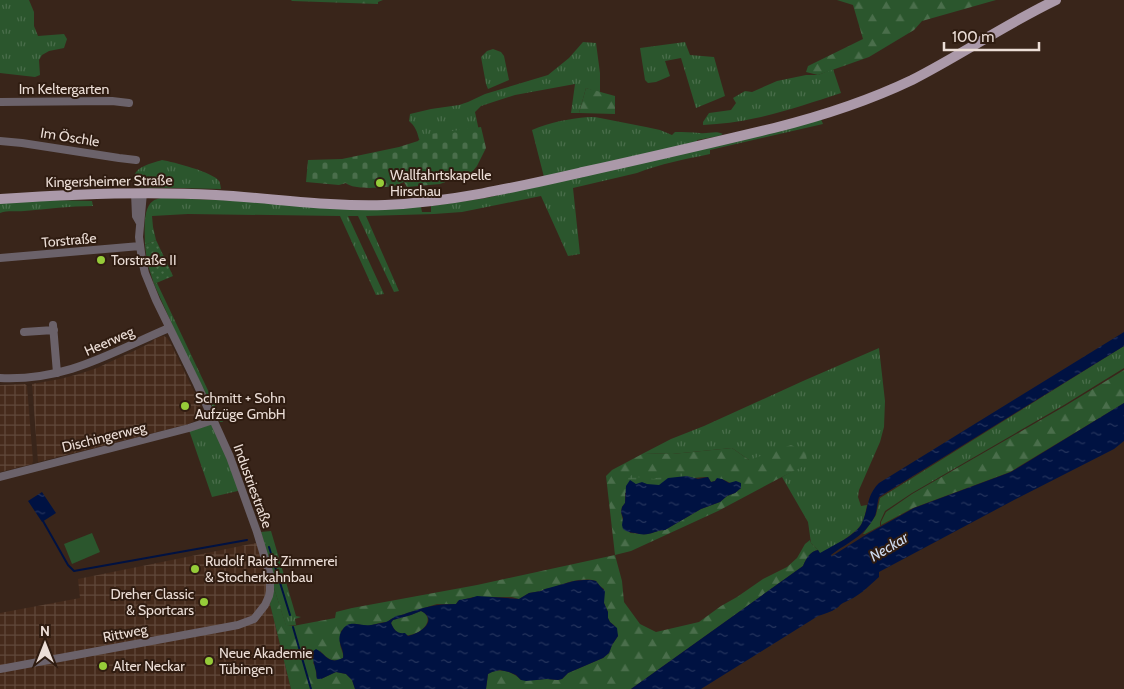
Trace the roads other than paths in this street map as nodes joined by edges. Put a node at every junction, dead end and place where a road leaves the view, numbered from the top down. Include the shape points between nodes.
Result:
1 (1056, 0) edge
2 (0, 102) edge
3 (129, 103) dead end
4 (0, 141) edge
5 (136, 160) dead end
6 (139, 193) junction
7 (0, 199) edge
8 (140, 246) junction
9 (0, 258) edge
10 (169, 328) junction
11 (24, 332) dead end
12 (57, 373) junction
13 (0, 378) edge
14 (213, 420) junction
15 (0, 477) edge
16 (254, 620) joint
17 (0, 669) edge

1 - 6 main road, Kingersheimer Straße via 928,72 874,97 817,117 521,186 433,201 384,205
2 - 3 street, Im Keltergarten
4 - 5 street, Im Öschle
6 - 7 main road, Kingersheimer Straße
6 - 8 street, Industriestraße via 136,216 140,223
8 - 9 street, Torstraße
8 - 10 street, Industriestraße via 147,281
10 - 12 street, Heerweg via 99,360
10 - 14 street, Industriestraße
11 - 12 street via 53,328
12 - 13 street, Heerweg
14 - 15 street, Dischingerweg
14 - 16 street, Industriestraße via 242,490 270,575 268,600
16 - 17 street, Rittweg

